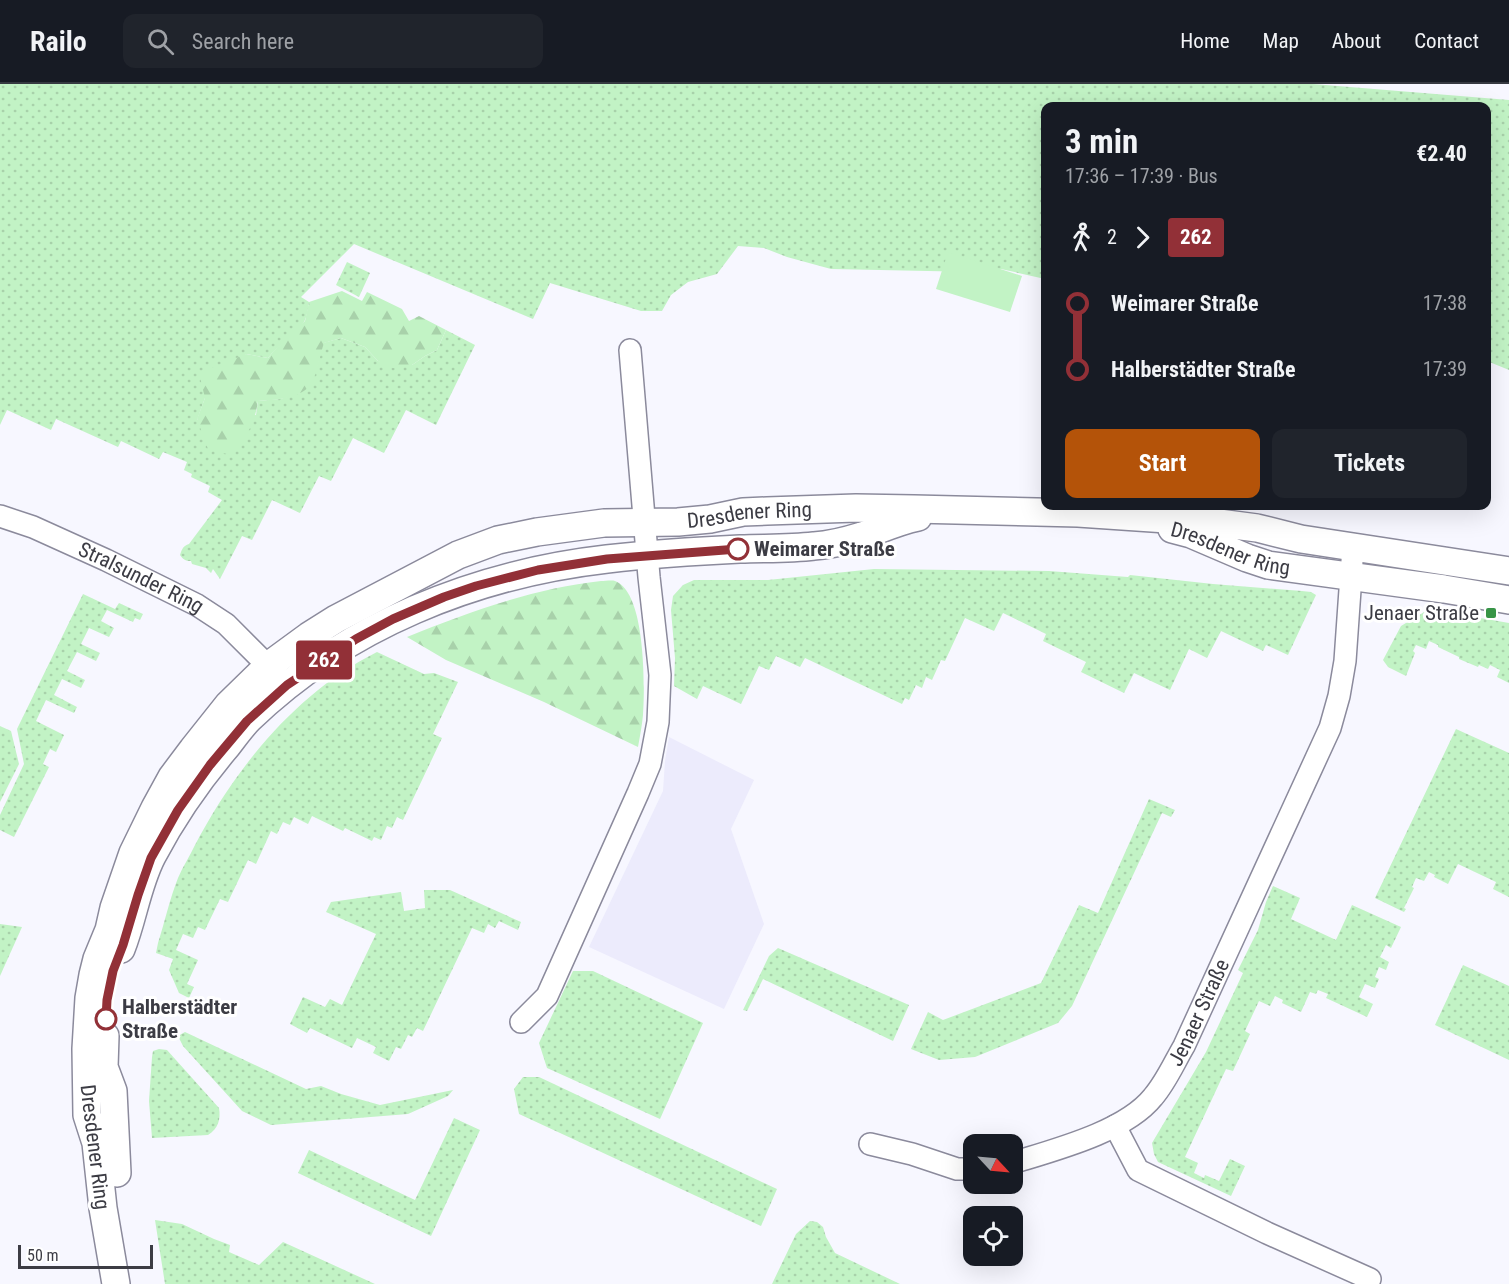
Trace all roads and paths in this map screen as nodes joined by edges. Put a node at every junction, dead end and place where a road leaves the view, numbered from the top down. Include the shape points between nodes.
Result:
1 (630, 350) dead end
2 (0, 516) edge
3 (645, 522) junction
4 (1353, 547) junction
5 (647, 555) junction
6 (1509, 571) edge
7 (1351, 576) junction
8 (1509, 600) edge
9 (268, 666) junction
10 (287, 685) junction
11 (520, 1022) dead end
12 (1116, 1126) junction
13 (870, 1144) dead end
14 (1023, 1160) edge
15 (963, 1169) edge
16 (1370, 1279) dead end
17 (116, 1284) edge
18 (133, 1284) edge

1 - 3 street
2 - 9 street, Stralsunder Ring via 33,527 197,605 226,624
3 - 4 street, Dresdener Ring via 856,508 1068,513 1250,527
3 - 5 street
3 - 9 street, Dresdener Ring via 537,532 498,540 458,555 336,619
4 - 6 street, Dresdener Ring
4 - 7 street
5 - 7 street, Dresdener Ring via 839,543 905,519 922,517 1036,520 1167,528 1268,565
5 - 10 street, Dresdener Ring via 538,570 444,597 356,639
5 - 11 street via 660,675 658,722 650,764 547,996
7 - 8 street, Dresdener Ring
7 - 12 street, Jenaer Straße via 1345,661 1329,729 1179,1055 1153,1098
9 - 10 street
9 - 17 street, Dresdener Ring via 228,705 172,777 133,853 93,975 86,1049 86,1106 96,1143
10 - 18 street, Dresdener Ring via 247,721 178,810 151,858 110,982 104,1067 112,1091 116,1170
12 - 14 street, Jenaer Straße
12 - 16 street via 1138,1170
13 - 15 street

